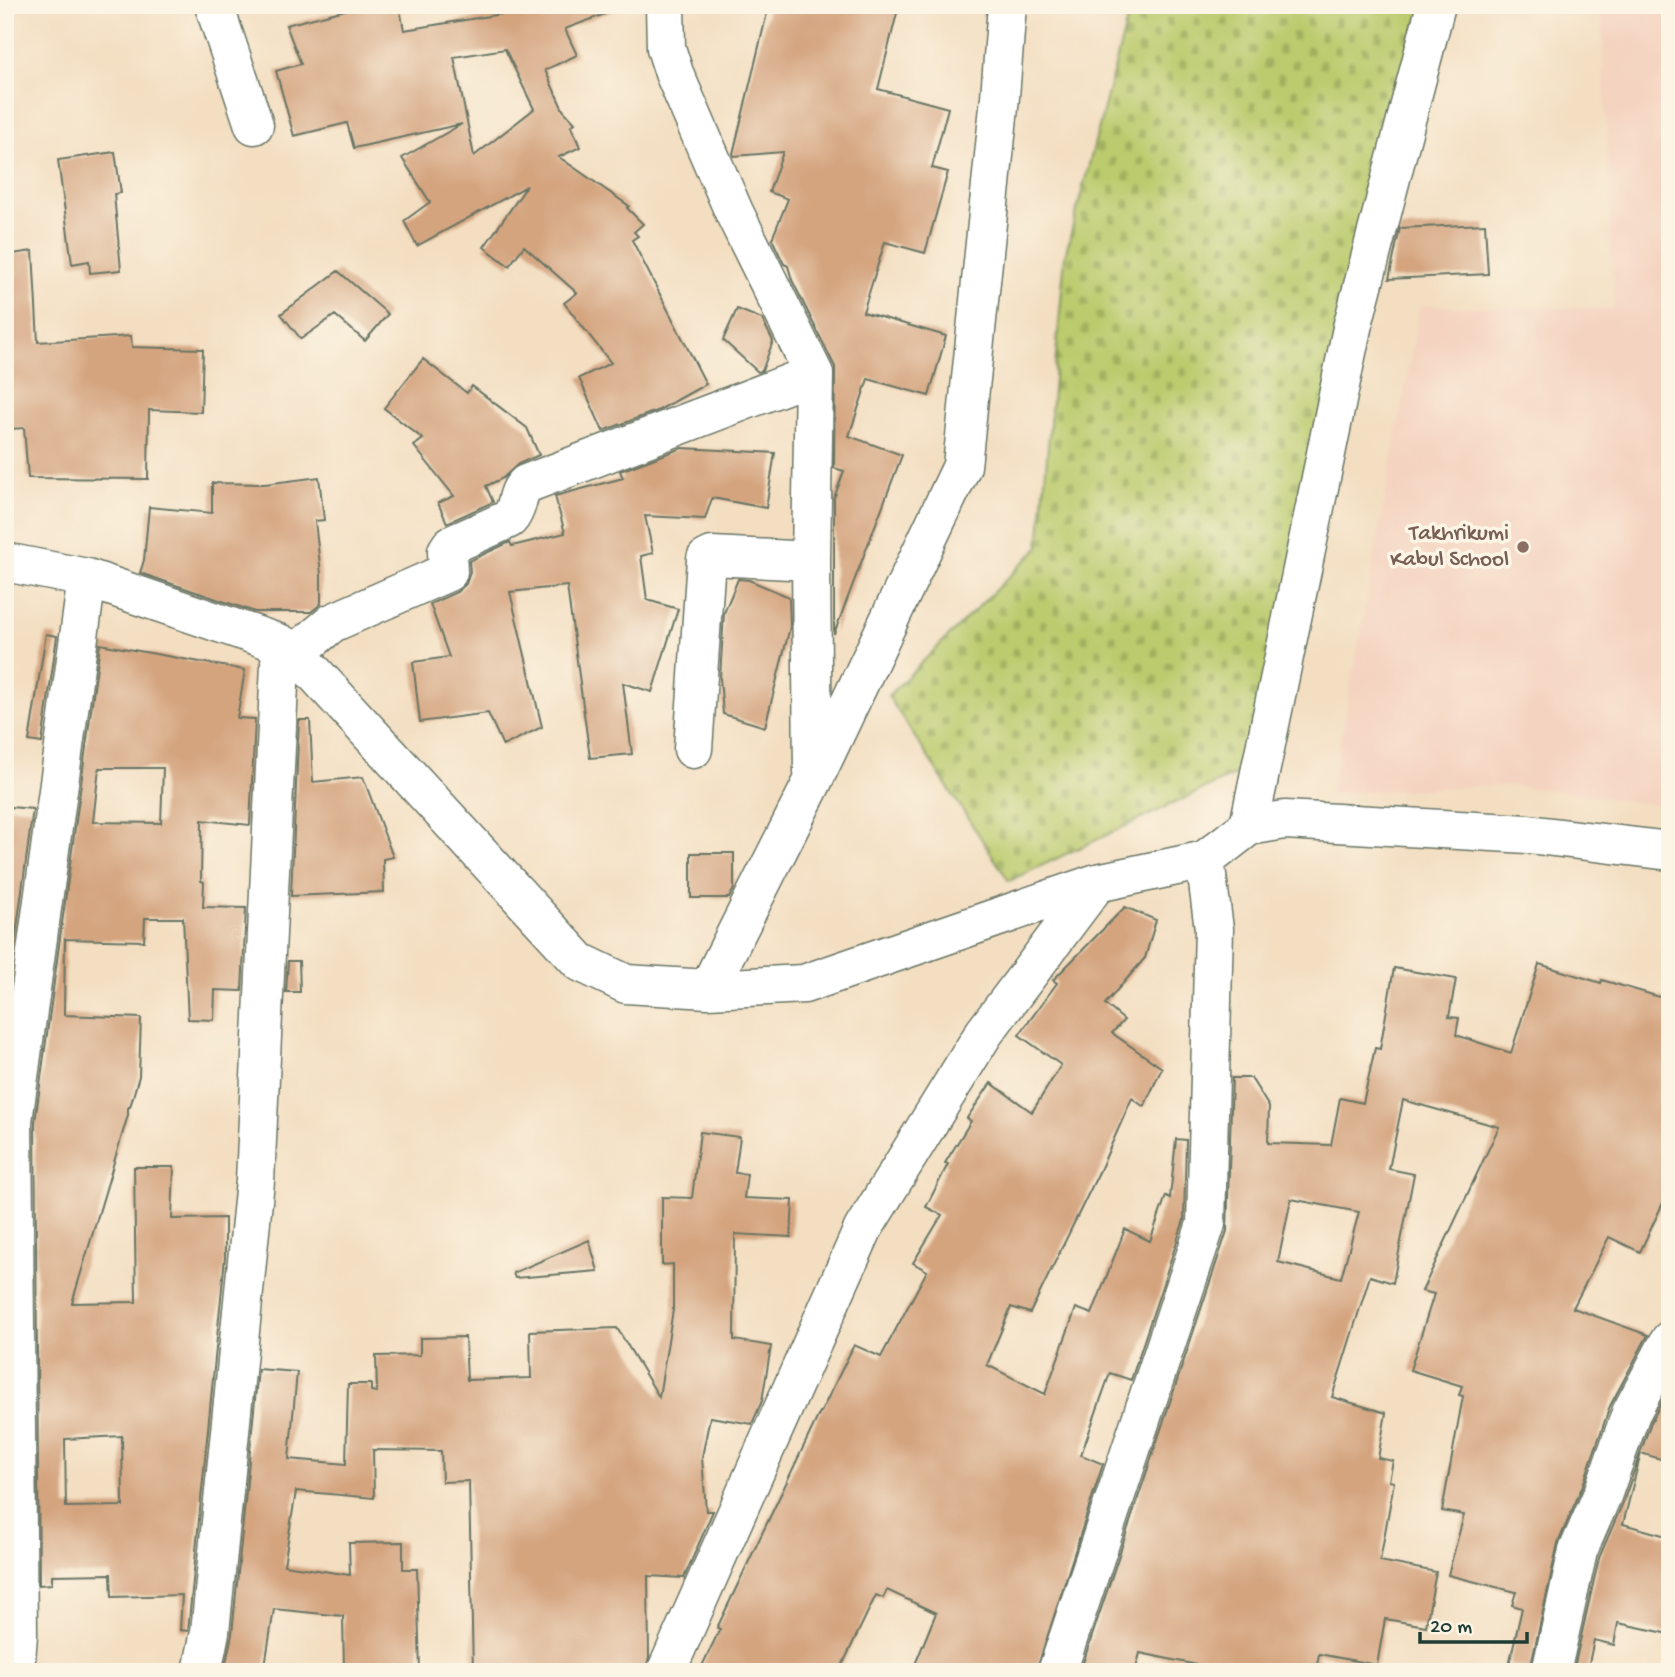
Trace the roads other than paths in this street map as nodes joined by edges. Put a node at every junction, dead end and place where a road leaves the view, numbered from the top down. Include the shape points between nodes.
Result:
1 (666, 5) edge
2 (1007, 5) edge
3 (1436, 5) edge
4 (224, 8) edge
5 (254, 125) dead end
6 (814, 374) junction
7 (811, 561) junction
8 (5, 562) edge
9 (87, 578) junction
10 (288, 649) junction
11 (693, 749) dead end
12 (813, 781) junction
13 (1250, 826) junction
14 (1670, 851) edge
15 (1205, 860) junction
16 (1097, 883) junction
17 (708, 989) junction
18 (1670, 1340) edge
19 (15, 1672) edge
20 (202, 1672) edge
21 (666, 1672) edge
22 (1057, 1672) edge
23 (1551, 1672) edge

1 - 6 street via 666,48 674,73 734,212
2 - 12 street via 962,466
3 - 13 street via 1352,328
4 - 5 street
6 - 7 street
6 - 10 street via 526,484 509,519 451,545 447,572 332,623
7 - 11 street via 706,559
7 - 12 street
8 - 9 street
9 - 10 street
9 - 19 street via 13,1121
10 - 17 street via 580,962 626,984
10 - 20 street via 255,1181 210,1632
12 - 17 street
13 - 14 street via 1285,820 1377,824 1528,834
13 - 15 street
15 - 16 street
15 - 22 street via 1214,929 1206,1224
16 - 17 street via 804,984
16 - 21 street via 984,1033 863,1229
18 - 23 street via 1631,1413 1578,1551

